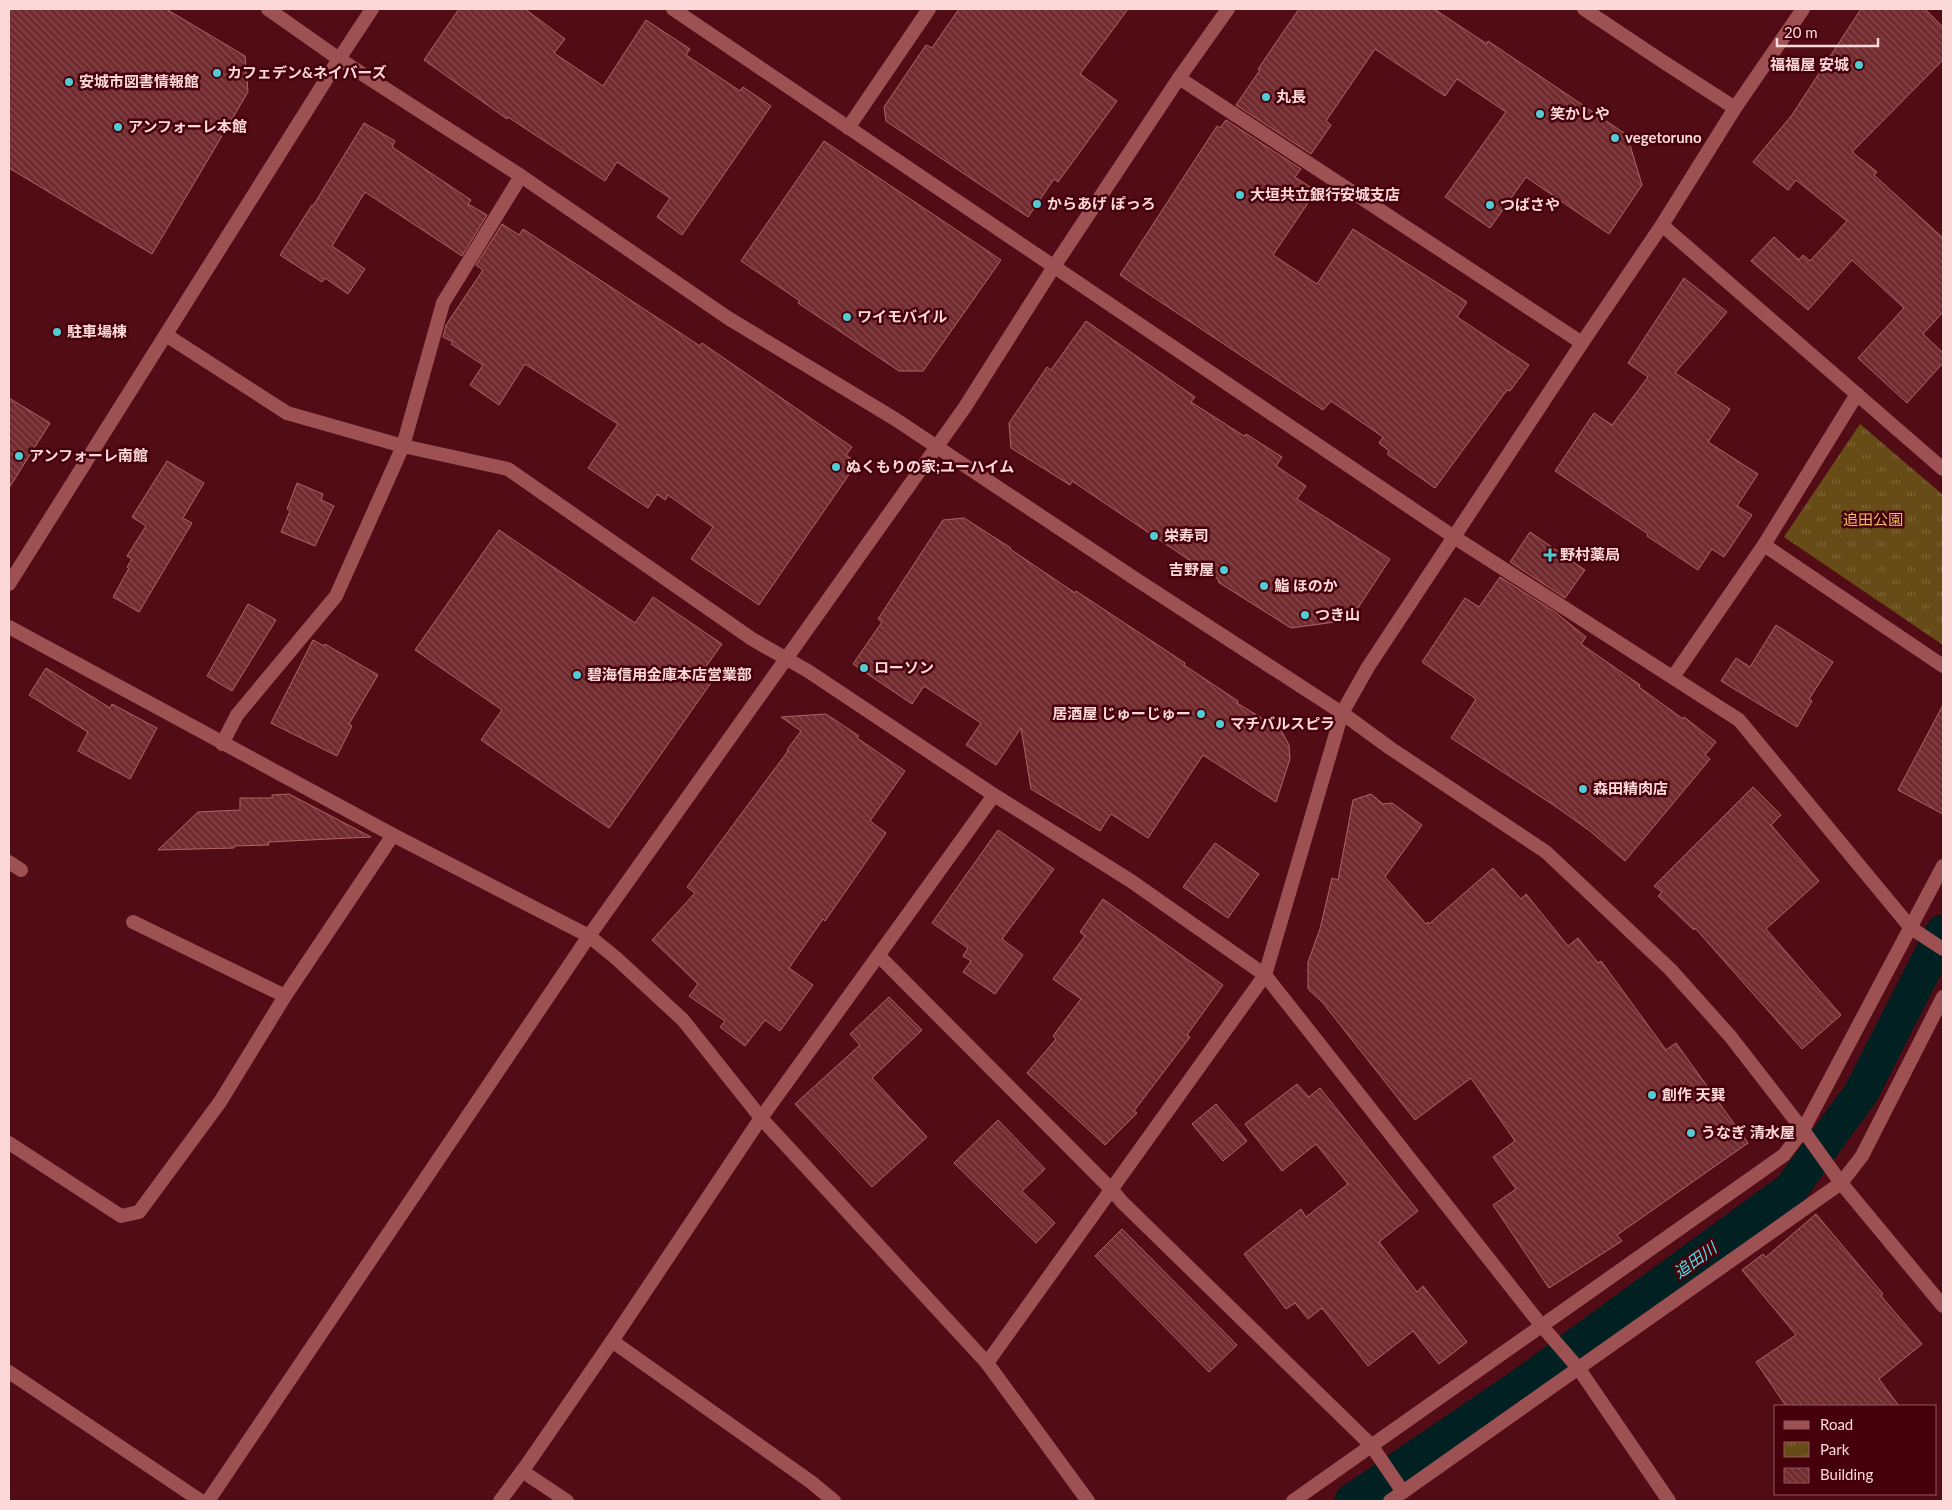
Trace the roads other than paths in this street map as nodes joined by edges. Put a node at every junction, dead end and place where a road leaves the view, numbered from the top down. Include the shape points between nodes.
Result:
1 (268, 9) edge
2 (372, 9) edge
3 (673, 9) edge
4 (929, 9) edge
5 (1228, 9) edge
6 (1584, 9) edge
7 (1803, 9) edge
8 (339, 59) junction
9 (1179, 78) junction
10 (1735, 108) junction
11 (848, 128) junction
12 (521, 176) junction
13 (1662, 225) junction
14 (1054, 265) junction
15 (166, 335) junction
16 (1582, 343) junction
17 (1857, 394) junction
18 (403, 446) junction
19 (936, 447) junction
20 (1943, 469) edge
21 (1454, 537) junction
22 (1764, 545) junction
23 (9, 584) edge
24 (9, 627) edge
25 (786, 657) junction
26 (1943, 666) edge
27 (1673, 678) junction
28 (1342, 713) junction
29 (222, 744) junction
30 (994, 795) junction
31 (393, 835) junction
32 (9, 862) edge
33 (1943, 866) edge
34 (21, 870) dead end
35 (133, 922) dead end
36 (1911, 928) junction
37 (589, 936) junction
38 (1943, 949) edge
39 (879, 956) junction
40 (1265, 975) junction
41 (285, 996) junction
42 (1943, 997) edge
43 (761, 1118) junction
44 (1803, 1130) junction
45 (9, 1143) edge
46 (1840, 1183) junction
47 (1112, 1190) junction
48 (1943, 1306) edge
49 (1541, 1325) junction
50 (612, 1341) junction
51 (987, 1363) junction
52 (1579, 1369) junction
53 (9, 1372) edge
54 (1371, 1445) junction
55 (522, 1471) junction
56 (1403, 1492) junction
57 (201, 1501) edge
58 (208, 1501) edge
59 (500, 1501) edge
60 (567, 1501) edge
61 (834, 1501) edge
62 (1088, 1501) edge
63 (1293, 1501) edge
64 (1390, 1501) edge
65 (1669, 1501) edge

1 - 8 street
2 - 8 street
3 - 11 street
4 - 11 street
5 - 9 street
6 - 10 street
7 - 10 street
8 - 12 street
8 - 15 street
9 - 14 street
9 - 16 street
10 - 13 street
11 - 14 street
12 - 18 street via 443,303
12 - 19 street via 728,318
13 - 16 street
13 - 17 street
14 - 19 street via 965,407
14 - 21 street
15 - 18 street via 287,413
15 - 23 street
16 - 21 street
17 - 20 street
17 - 22 street
18 - 25 street via 508,469 752,639
18 - 29 street via 336,596 237,715
19 - 25 street
19 - 28 street
21 - 27 street
21 - 28 street via 1368,667
22 - 26 street
22 - 27 street
24 - 29 street
25 - 30 street
25 - 37 street
27 - 36 street via 1739,720
28 - 40 street
28 - 44 street via 1546,852 1670,969 1730,1036
29 - 31 street
30 - 39 street
30 - 40 street via 1131,881
31 - 37 street
31 - 41 street
32 - 34 street
33 - 36 street
35 - 41 street
36 - 38 street
36 - 44 street
37 - 43 street via 682,1020
37 - 58 street
39 - 43 street
39 - 47 street
40 - 47 street
40 - 49 street
41 - 45 street via 220,1102 138,1212 121,1216
42 - 46 street via 1862,1156
43 - 50 street
43 - 51 street
44 - 46 street
44 - 49 street via 1784,1155
46 - 48 street
46 - 52 street
47 - 51 street
47 - 54 street
49 - 52 street
49 - 54 street
50 - 55 street
50 - 61 street
51 - 62 street
52 - 56 street
52 - 65 street
53 - 57 street
54 - 56 street
54 - 63 street
55 - 59 street
55 - 60 street
56 - 64 street

